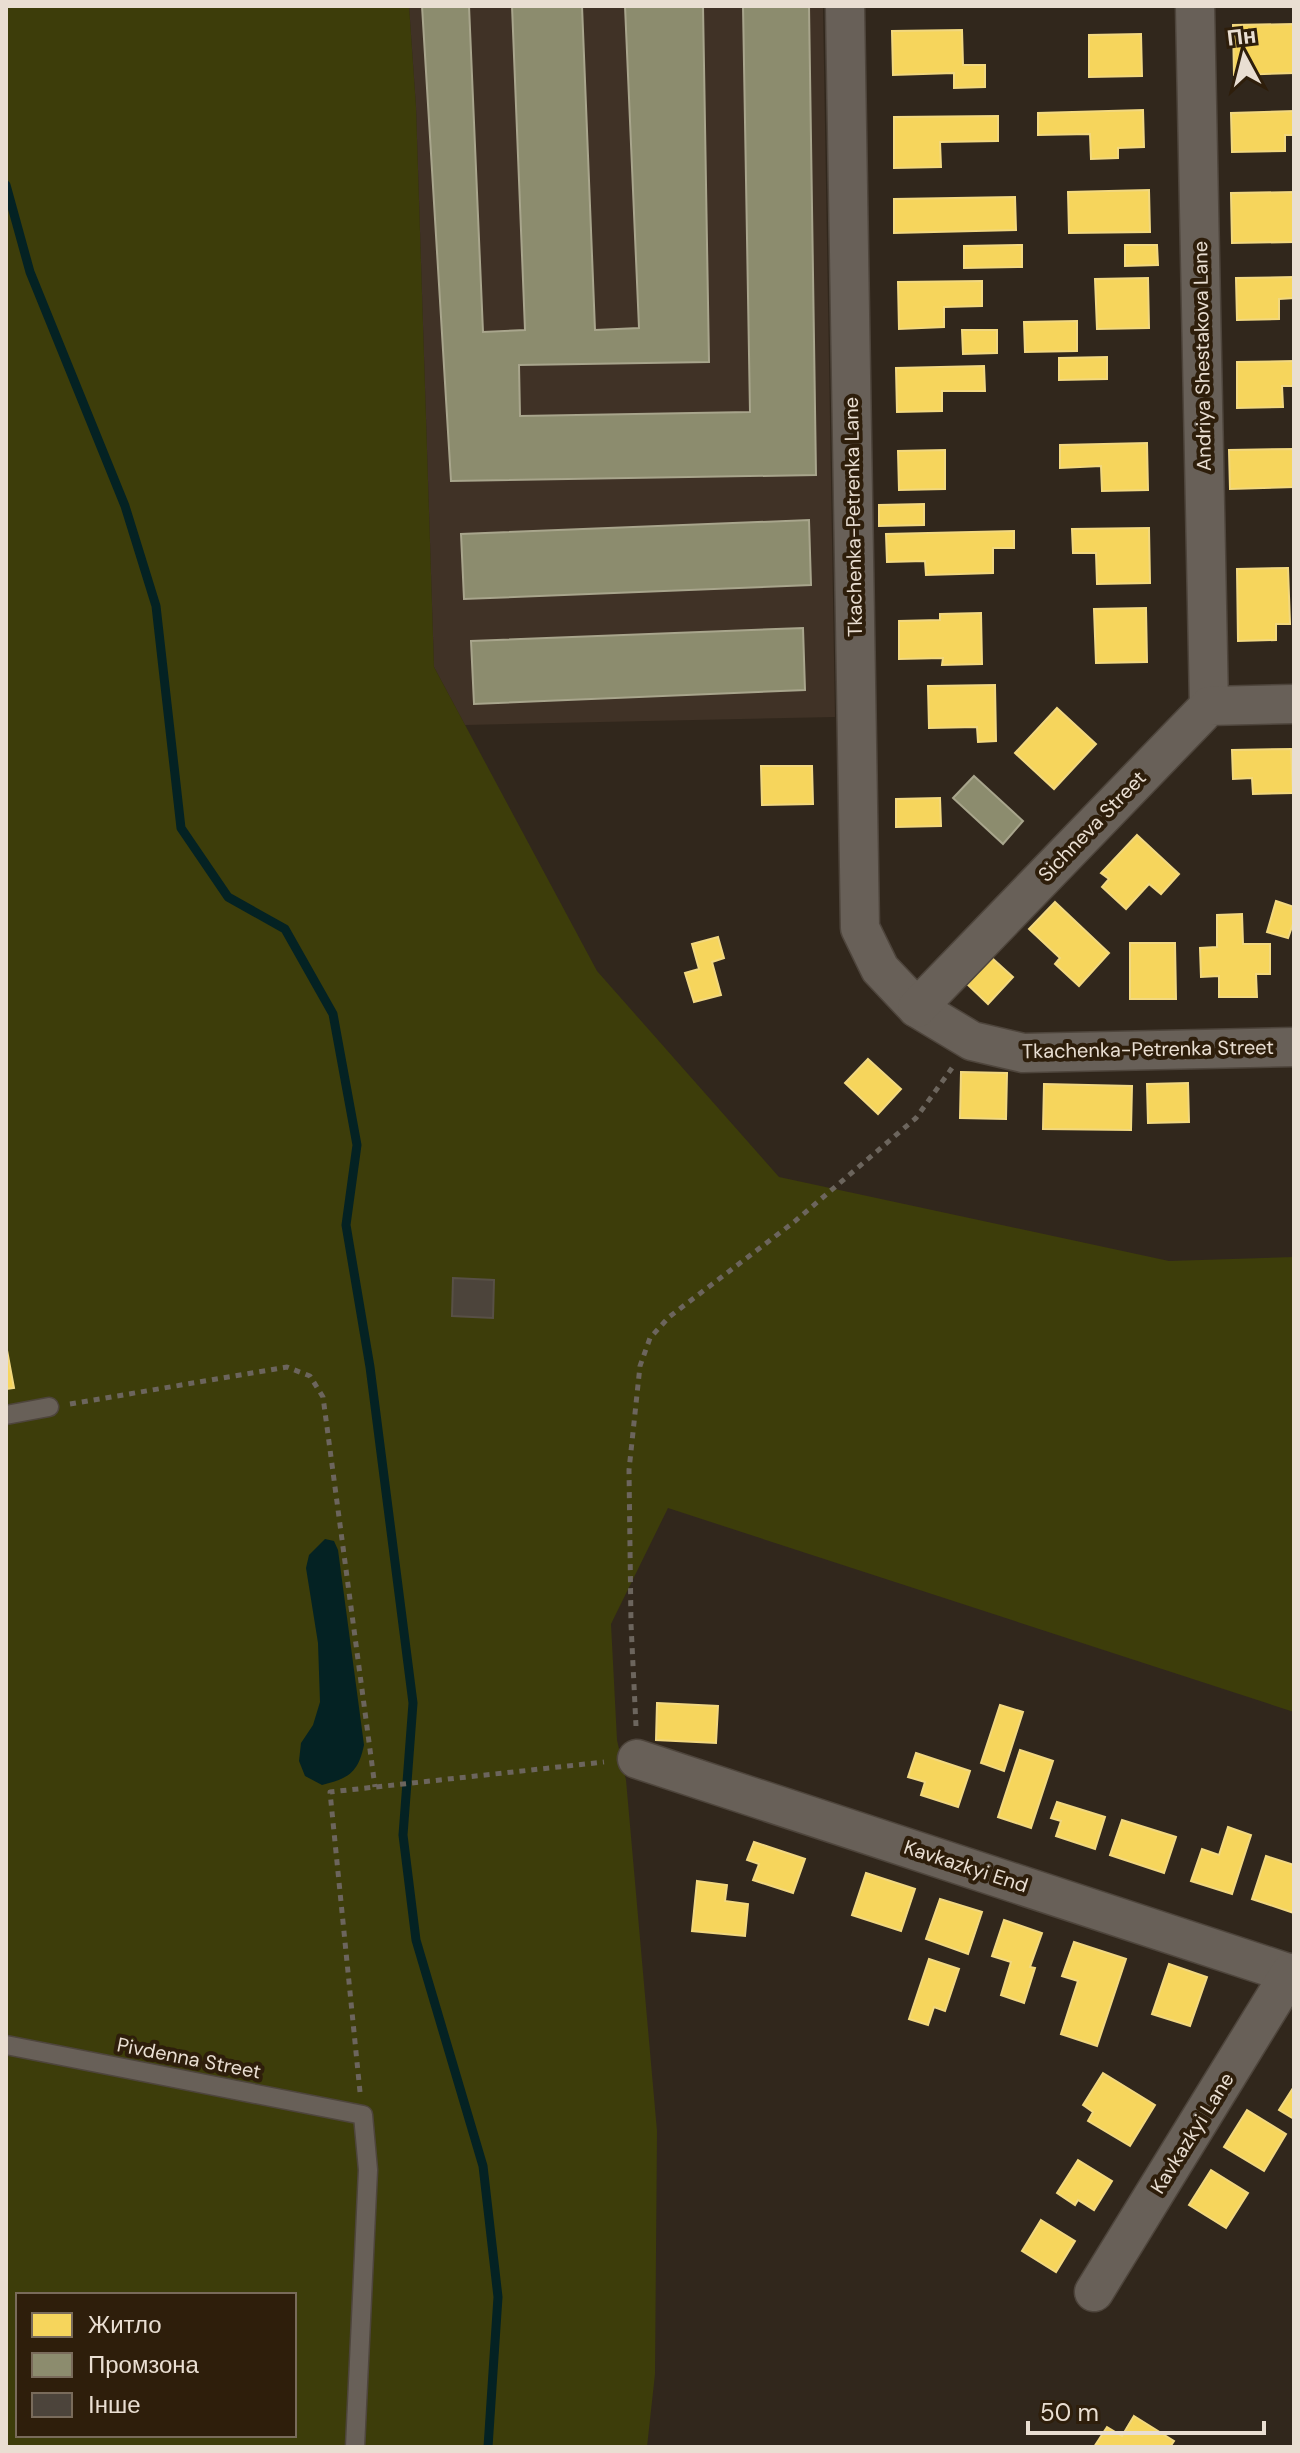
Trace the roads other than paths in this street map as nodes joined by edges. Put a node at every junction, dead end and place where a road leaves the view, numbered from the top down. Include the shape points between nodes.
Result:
1 (845, 6) edge
2 (1195, 6) edge
3 (1294, 704) edge
4 (1209, 706) junction
5 (917, 1008) junction
6 (1294, 1047) edge
7 (49, 1407) road end
8 (6, 1415) edge
9 (637, 1759) road end
10 (1292, 1974) edge
11 (6, 2045) edge
12 (1094, 2292) dead end
13 (355, 2447) edge

1 - 5 street, Tkachenka-Petrenka Lane via 860,928 880,969
2 - 4 street, Andriya Shestakova Lane
3 - 4 street
4 - 5 street, Sichneva Street
5 - 6 street, Tkachenka-Petrenka Street via 972,1041 1023,1053
7 - 8 lane
9 - 10 street, Kavkazkyi End
10 - 12 street, Kavkazkyi Lane
11 - 13 lane, Pivdenna Street via 363,2115 368,2170

